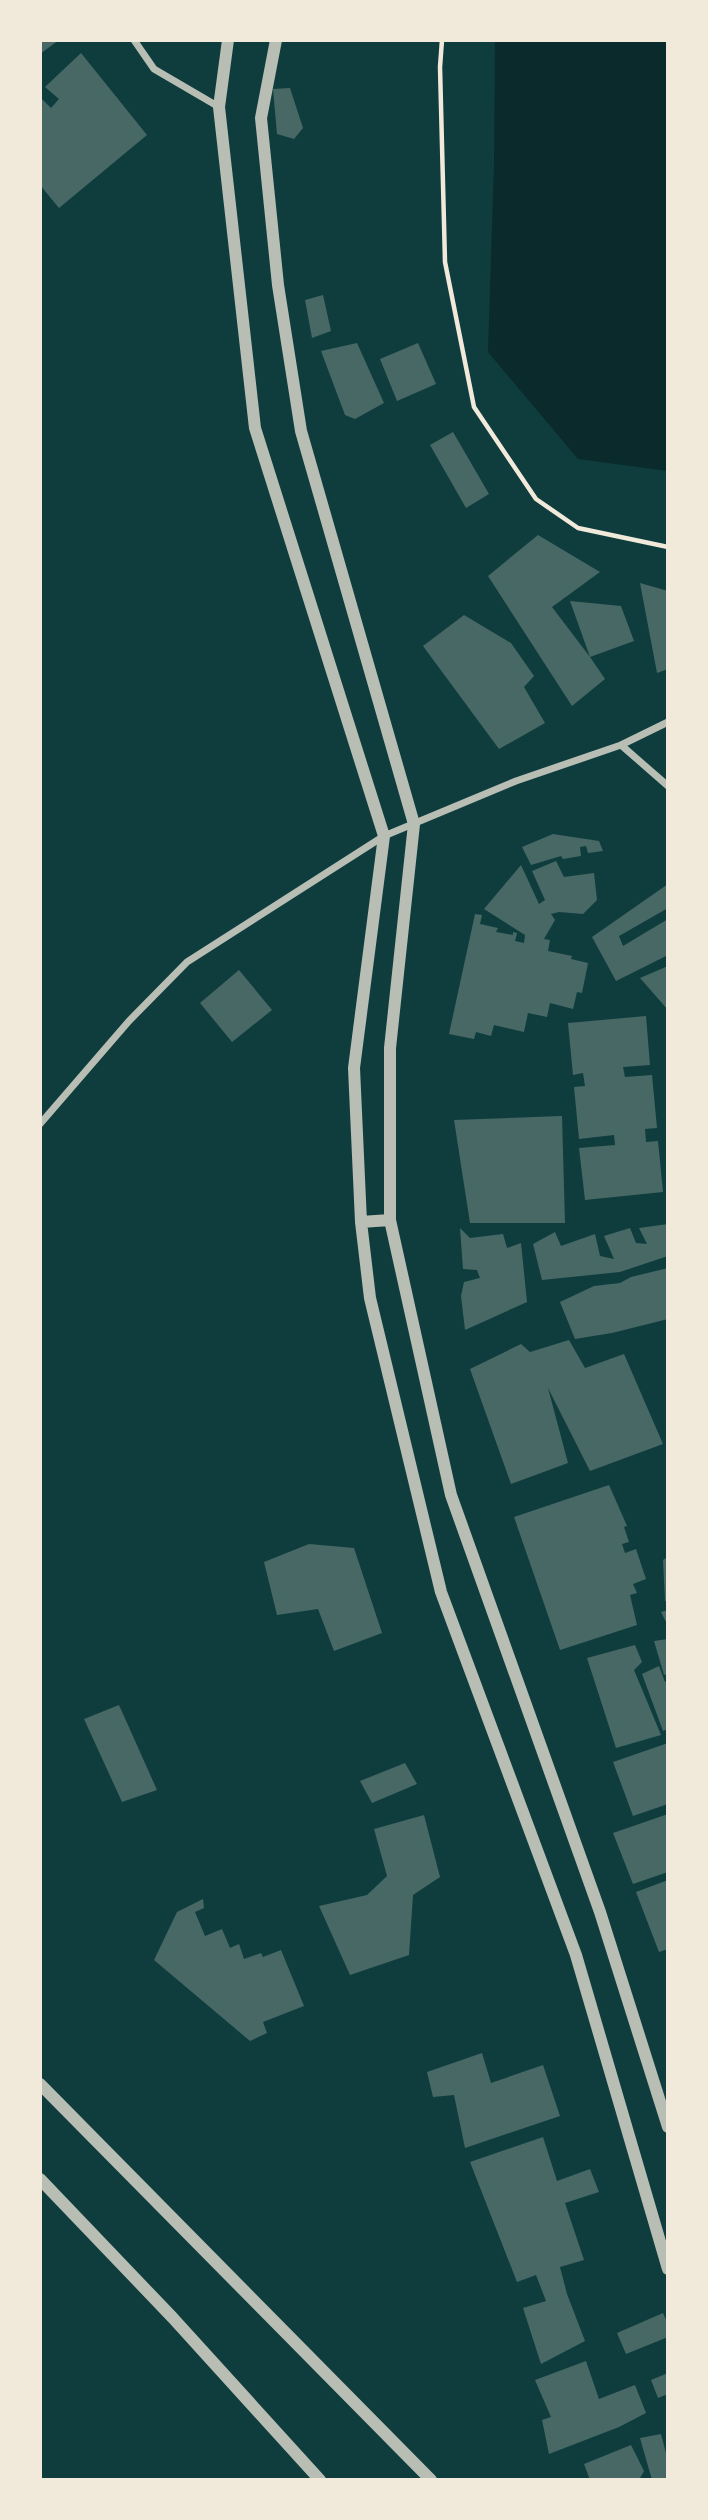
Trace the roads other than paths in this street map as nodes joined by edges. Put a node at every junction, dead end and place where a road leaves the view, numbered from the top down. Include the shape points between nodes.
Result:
1 (134, 40) edge
2 (228, 40) edge
3 (276, 40) edge
4 (219, 107) junction
5 (668, 722) edge
6 (621, 745) junction
7 (668, 786) edge
8 (414, 824) junction
9 (384, 836) junction
10 (40, 1124) edge
11 (390, 1220) junction
12 (361, 1222) junction
13 (40, 2084) edge
14 (668, 2127) edge
15 (40, 2179) edge
16 (668, 2269) edge
17 (320, 2480) edge
18 (431, 2480) edge

1 - 4 street via 154,69
2 - 4 street
3 - 8 street via 261,118 278,285 301,431
4 - 9 street via 255,428
5 - 6 street
6 - 7 street
6 - 8 street via 516,781
8 - 9 street
8 - 11 street via 390,1048
9 - 10 street via 187,962
9 - 12 street via 354,1068
11 - 12 street
11 - 14 street via 451,1495 600,1912
12 - 16 street via 370,1298 441,1592 576,1955
13 - 18 street
15 - 17 street

